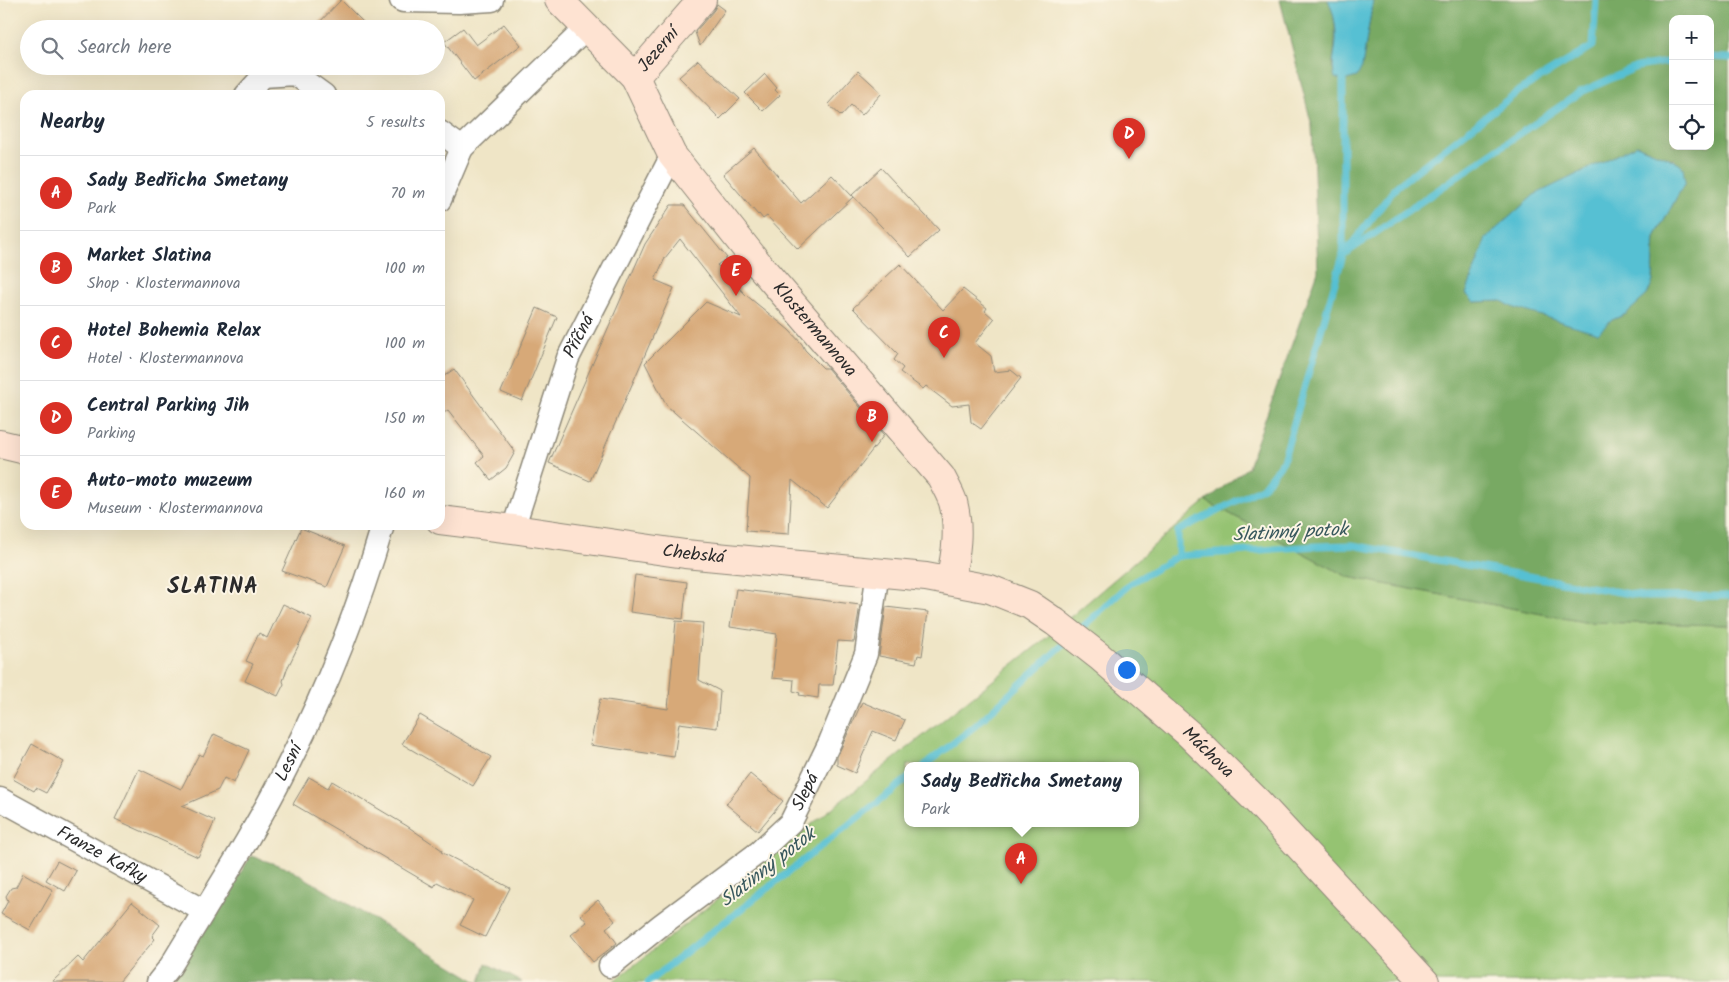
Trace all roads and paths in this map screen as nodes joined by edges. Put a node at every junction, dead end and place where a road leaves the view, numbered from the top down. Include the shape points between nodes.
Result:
1 (401, 0) edge
2 (492, 0) edge
3 (559, 0) edge
4 (702, 0) edge
5 (587, 27) junction
6 (279, 75) edge
7 (296, 75) edge
8 (635, 77) junction
9 (250, 90) edge
10 (317, 90) edge
11 (445, 136) edge
12 (462, 148) junction
13 (672, 155) junction
14 (445, 188) edge
15 (0, 444) edge
16 (20, 449) edge
17 (445, 521) edge
18 (513, 529) junction
19 (381, 530) edge
20 (878, 572) junction
21 (950, 580) junction
22 (0, 799) edge
23 (204, 911) junction
24 (610, 966) dead end
25 (158, 982) edge
26 (1425, 982) edge

1 - 2 street
3 - 5 street, Klostermannova
4 - 8 street, Jezerní
5 - 8 street, Klostermannova
5 - 12 street
6 - 9 street via 263,76
7 - 10 street
8 - 13 street, Klostermannova
11 - 12 street
12 - 14 street
13 - 18 street, Příčná via 568,358
13 - 21 street, Klostermannova via 760,266 941,477 952,500 957,528
15 - 16 street
17 - 18 street, Chebská
18 - 20 street, Chebská via 685,554
19 - 23 street, Lesní via 366,581 338,653 290,761 246,843
20 - 21 street, Chebská
20 - 24 street, Slepá via 866,654 830,742 791,822 759,852
21 - 26 street, Máchova via 990,589 1030,605 1096,654 1189,734 1251,795
22 - 23 street, Franze Kafky
23 - 25 street, Lesní

